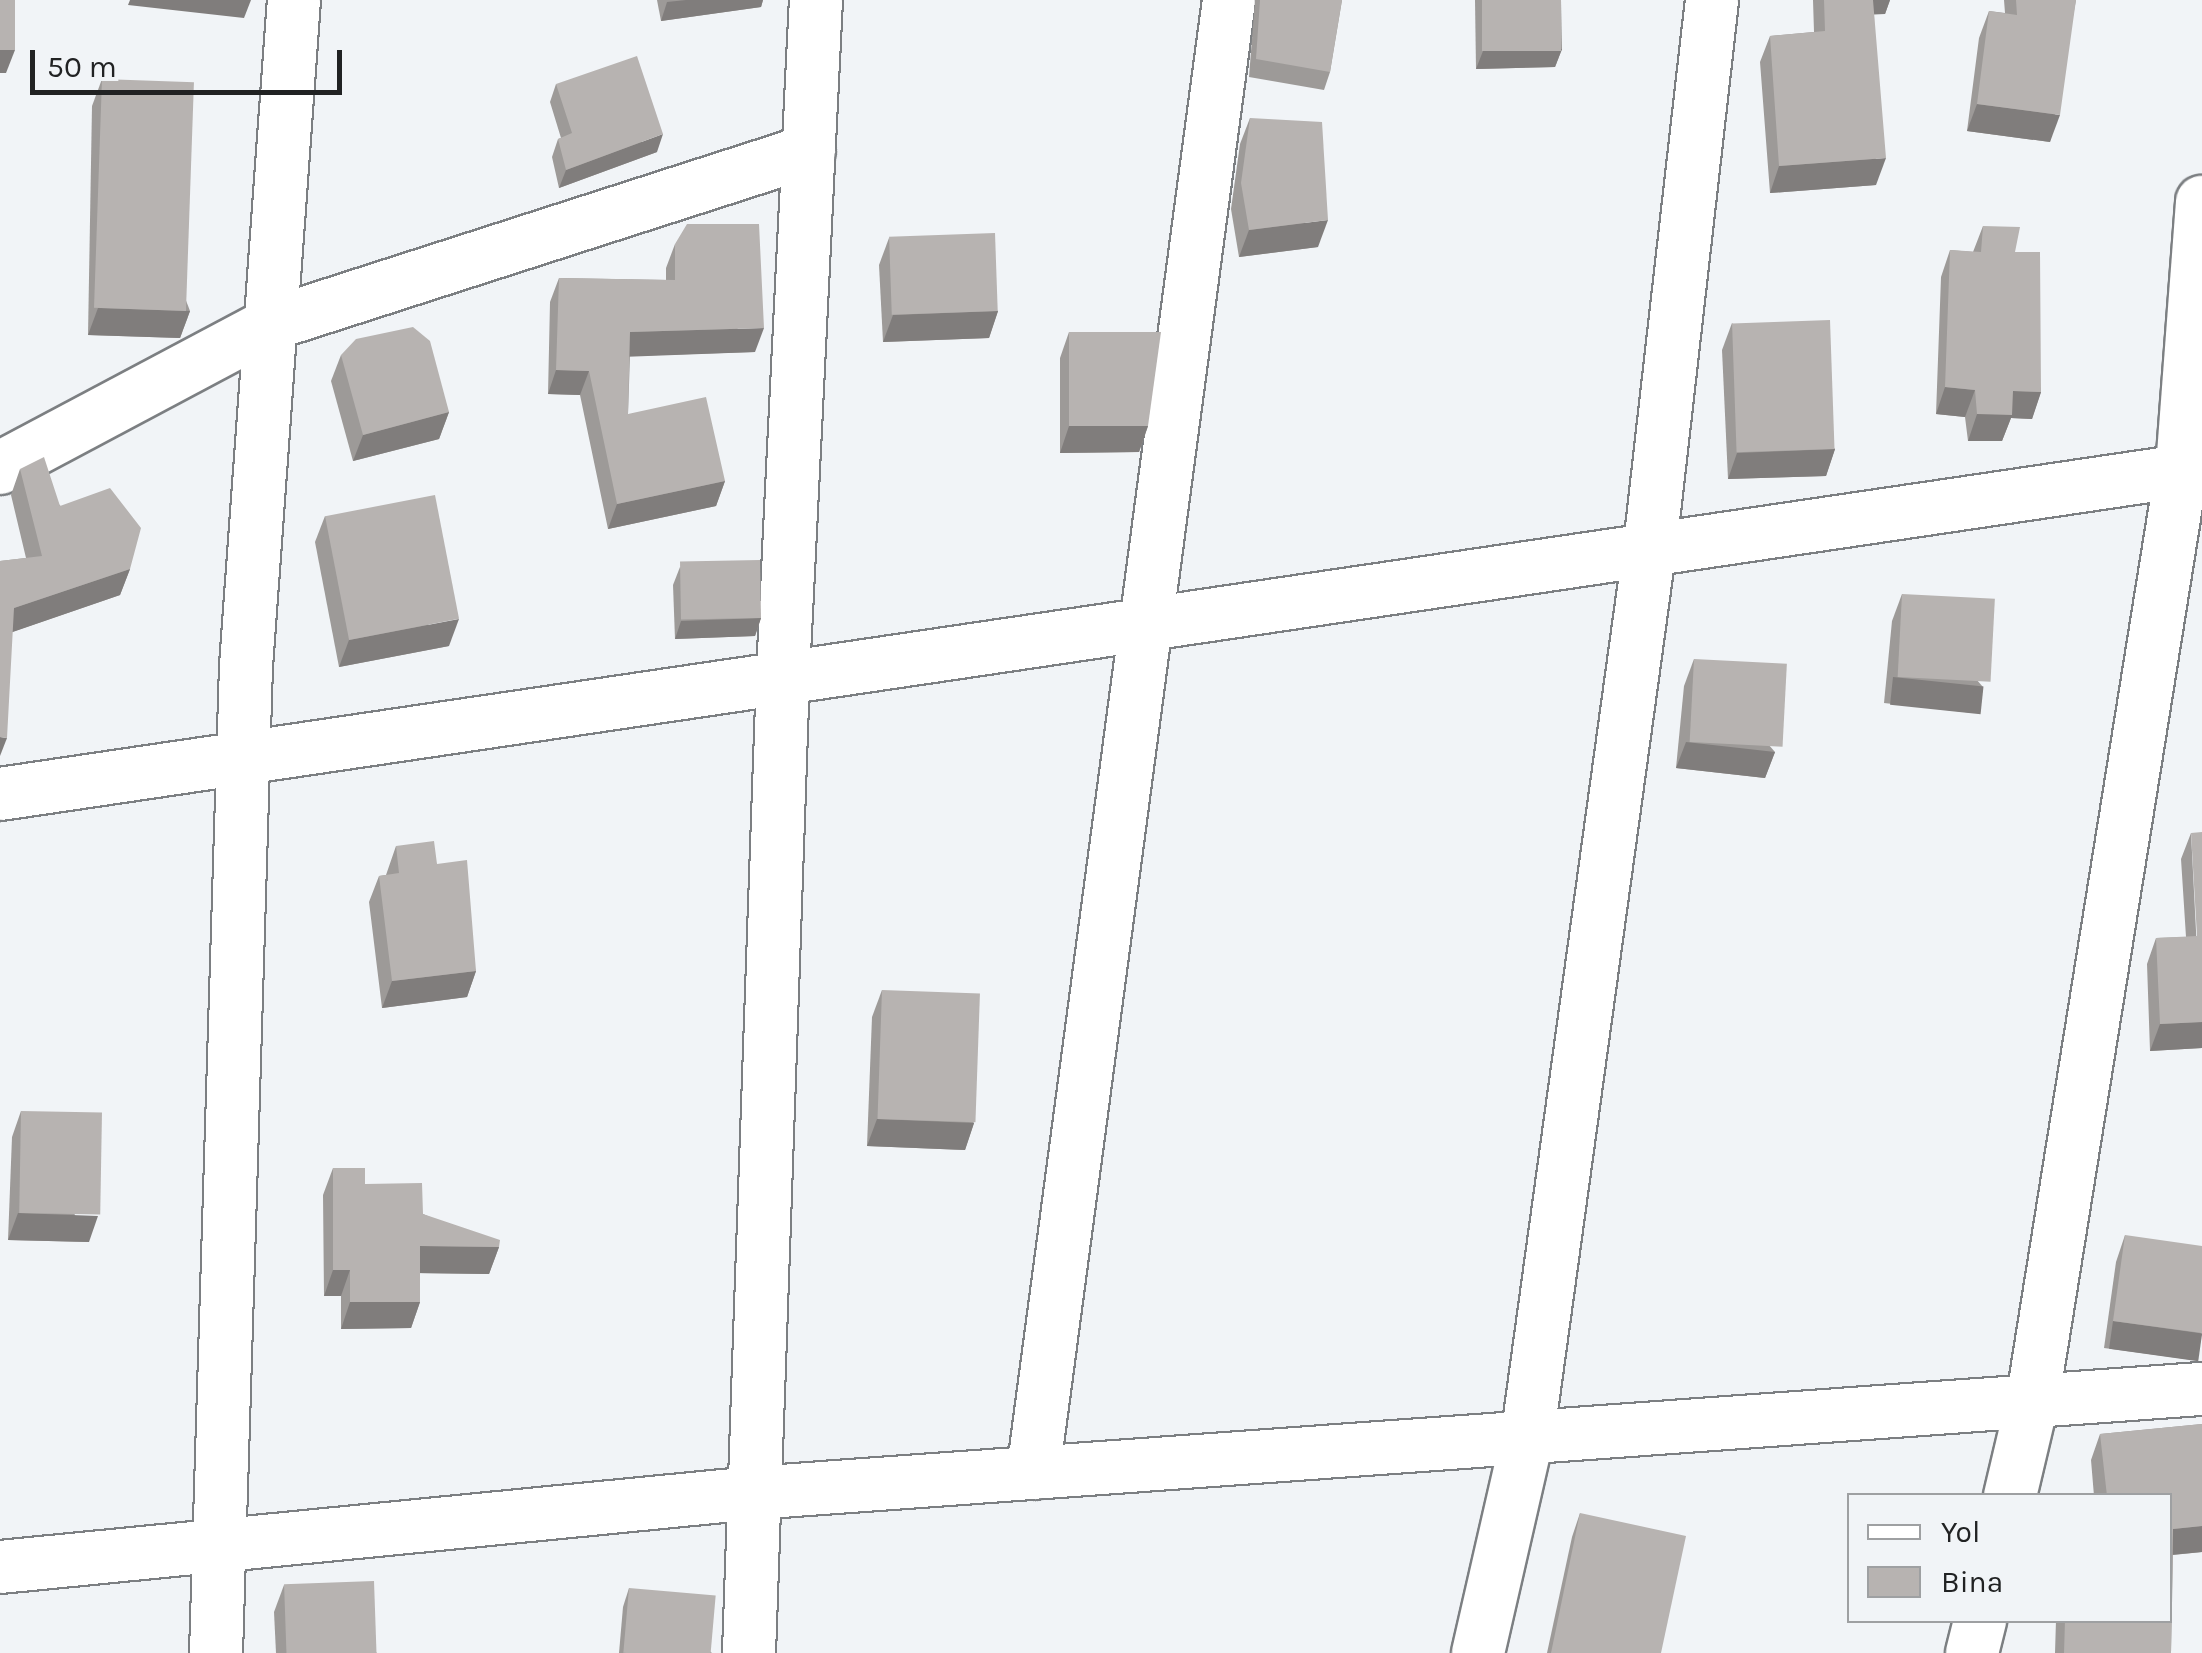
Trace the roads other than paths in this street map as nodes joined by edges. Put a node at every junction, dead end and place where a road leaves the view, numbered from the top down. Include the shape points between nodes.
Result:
1 (294, 0) edge
2 (816, 0) edge
3 (1230, 0) edge
4 (1712, 0) edge
5 (809, 152) junction
6 (2202, 202) edge
7 (270, 324) junction
8 (0, 468) edge
9 (2192, 468) edge
10 (1650, 546) junction
11 (1150, 620) junction
12 (783, 674) junction
13 (242, 757) junction
14 (0, 794) edge
15 (2202, 1389) edge
16 (2032, 1403) junction
17 (1527, 1439) junction
18 (1033, 1474) junction
19 (754, 1493) junction
20 (2011, 1493) edge
21 (218, 1546) junction
22 (0, 1567) edge
23 (1979, 1623) edge
24 (216, 1653) edge
25 (749, 1653) edge
26 (1478, 1653) edge
27 (1972, 1653) edge

1 - 7 street
2 - 5 street
3 - 11 street
4 - 10 street
5 - 7 street
5 - 12 street
6 - 9 street
7 - 8 street
7 - 13 street
9 - 10 street
9 - 16 street
10 - 11 street
10 - 17 street
11 - 12 street
11 - 18 street
12 - 13 street
12 - 19 street
13 - 14 street
13 - 21 street
15 - 16 street
16 - 17 street
16 - 20 street
17 - 18 street
17 - 26 street
18 - 19 street
19 - 21 street
19 - 25 street
21 - 22 street
21 - 24 street
23 - 27 street

